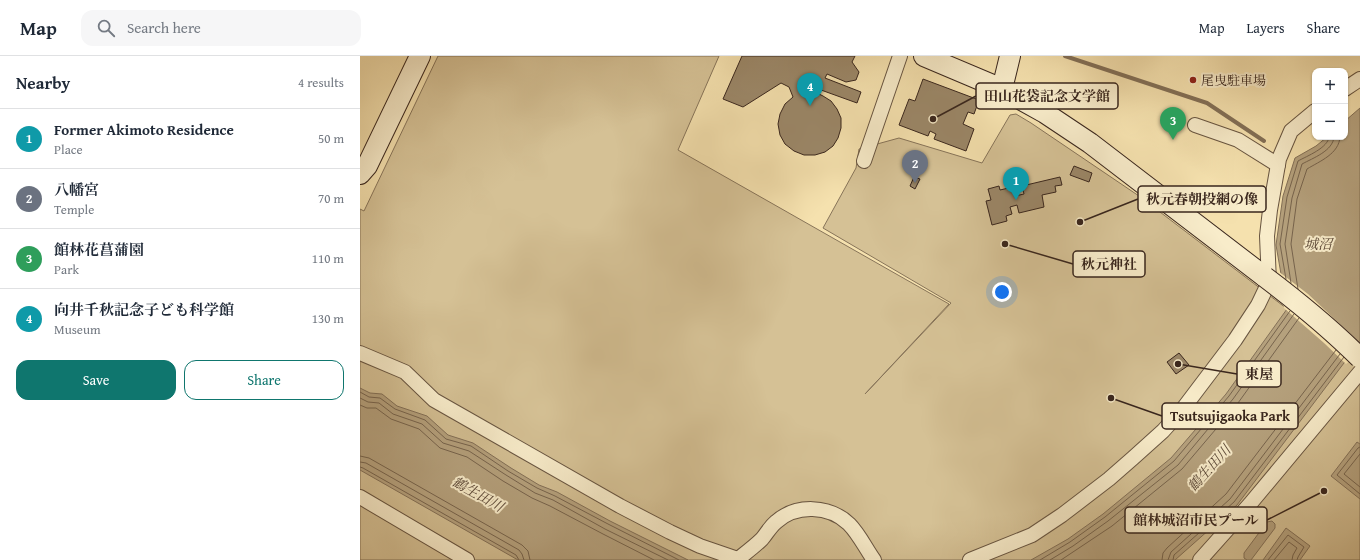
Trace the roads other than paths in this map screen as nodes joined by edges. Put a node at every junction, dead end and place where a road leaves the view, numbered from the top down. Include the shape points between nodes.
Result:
1 (420, 56) edge
2 (900, 56) edge
3 (924, 56) edge
4 (1010, 56) edge
5 (1360, 79) edge
6 (1348, 87) edge
7 (1002, 89) junction
8 (1312, 114) edge
9 (1195, 125) dead end
10 (864, 161) dead end
11 (1278, 165) junction
12 (360, 174) edge
13 (360, 353) edge
14 (1360, 358) edge
15 (1360, 372) edge
16 (360, 497) edge
17 (468, 560) edge
18 (874, 560) edge
19 (970, 560) edge
20 (1200, 560) edge

1 - 12 street via 367,166
2 - 10 street
3 - 7 street
4 - 7 street
5 - 6 street
7 - 14 street, bridge via 1045,113 1090,143 1265,276
8 - 11 street via 1291,131
9 - 11 street via 1238,140
11 - 19 street via 1267,236 1269,282 1258,305 1235,340 1182,410 1121,469 1062,516 1032,534
13 - 18 street via 405,372 434,400 620,506 700,546 738,559 762,539 780,518 801,510 814,509 834,514 850,525
15 - 20 street
16 - 17 street

